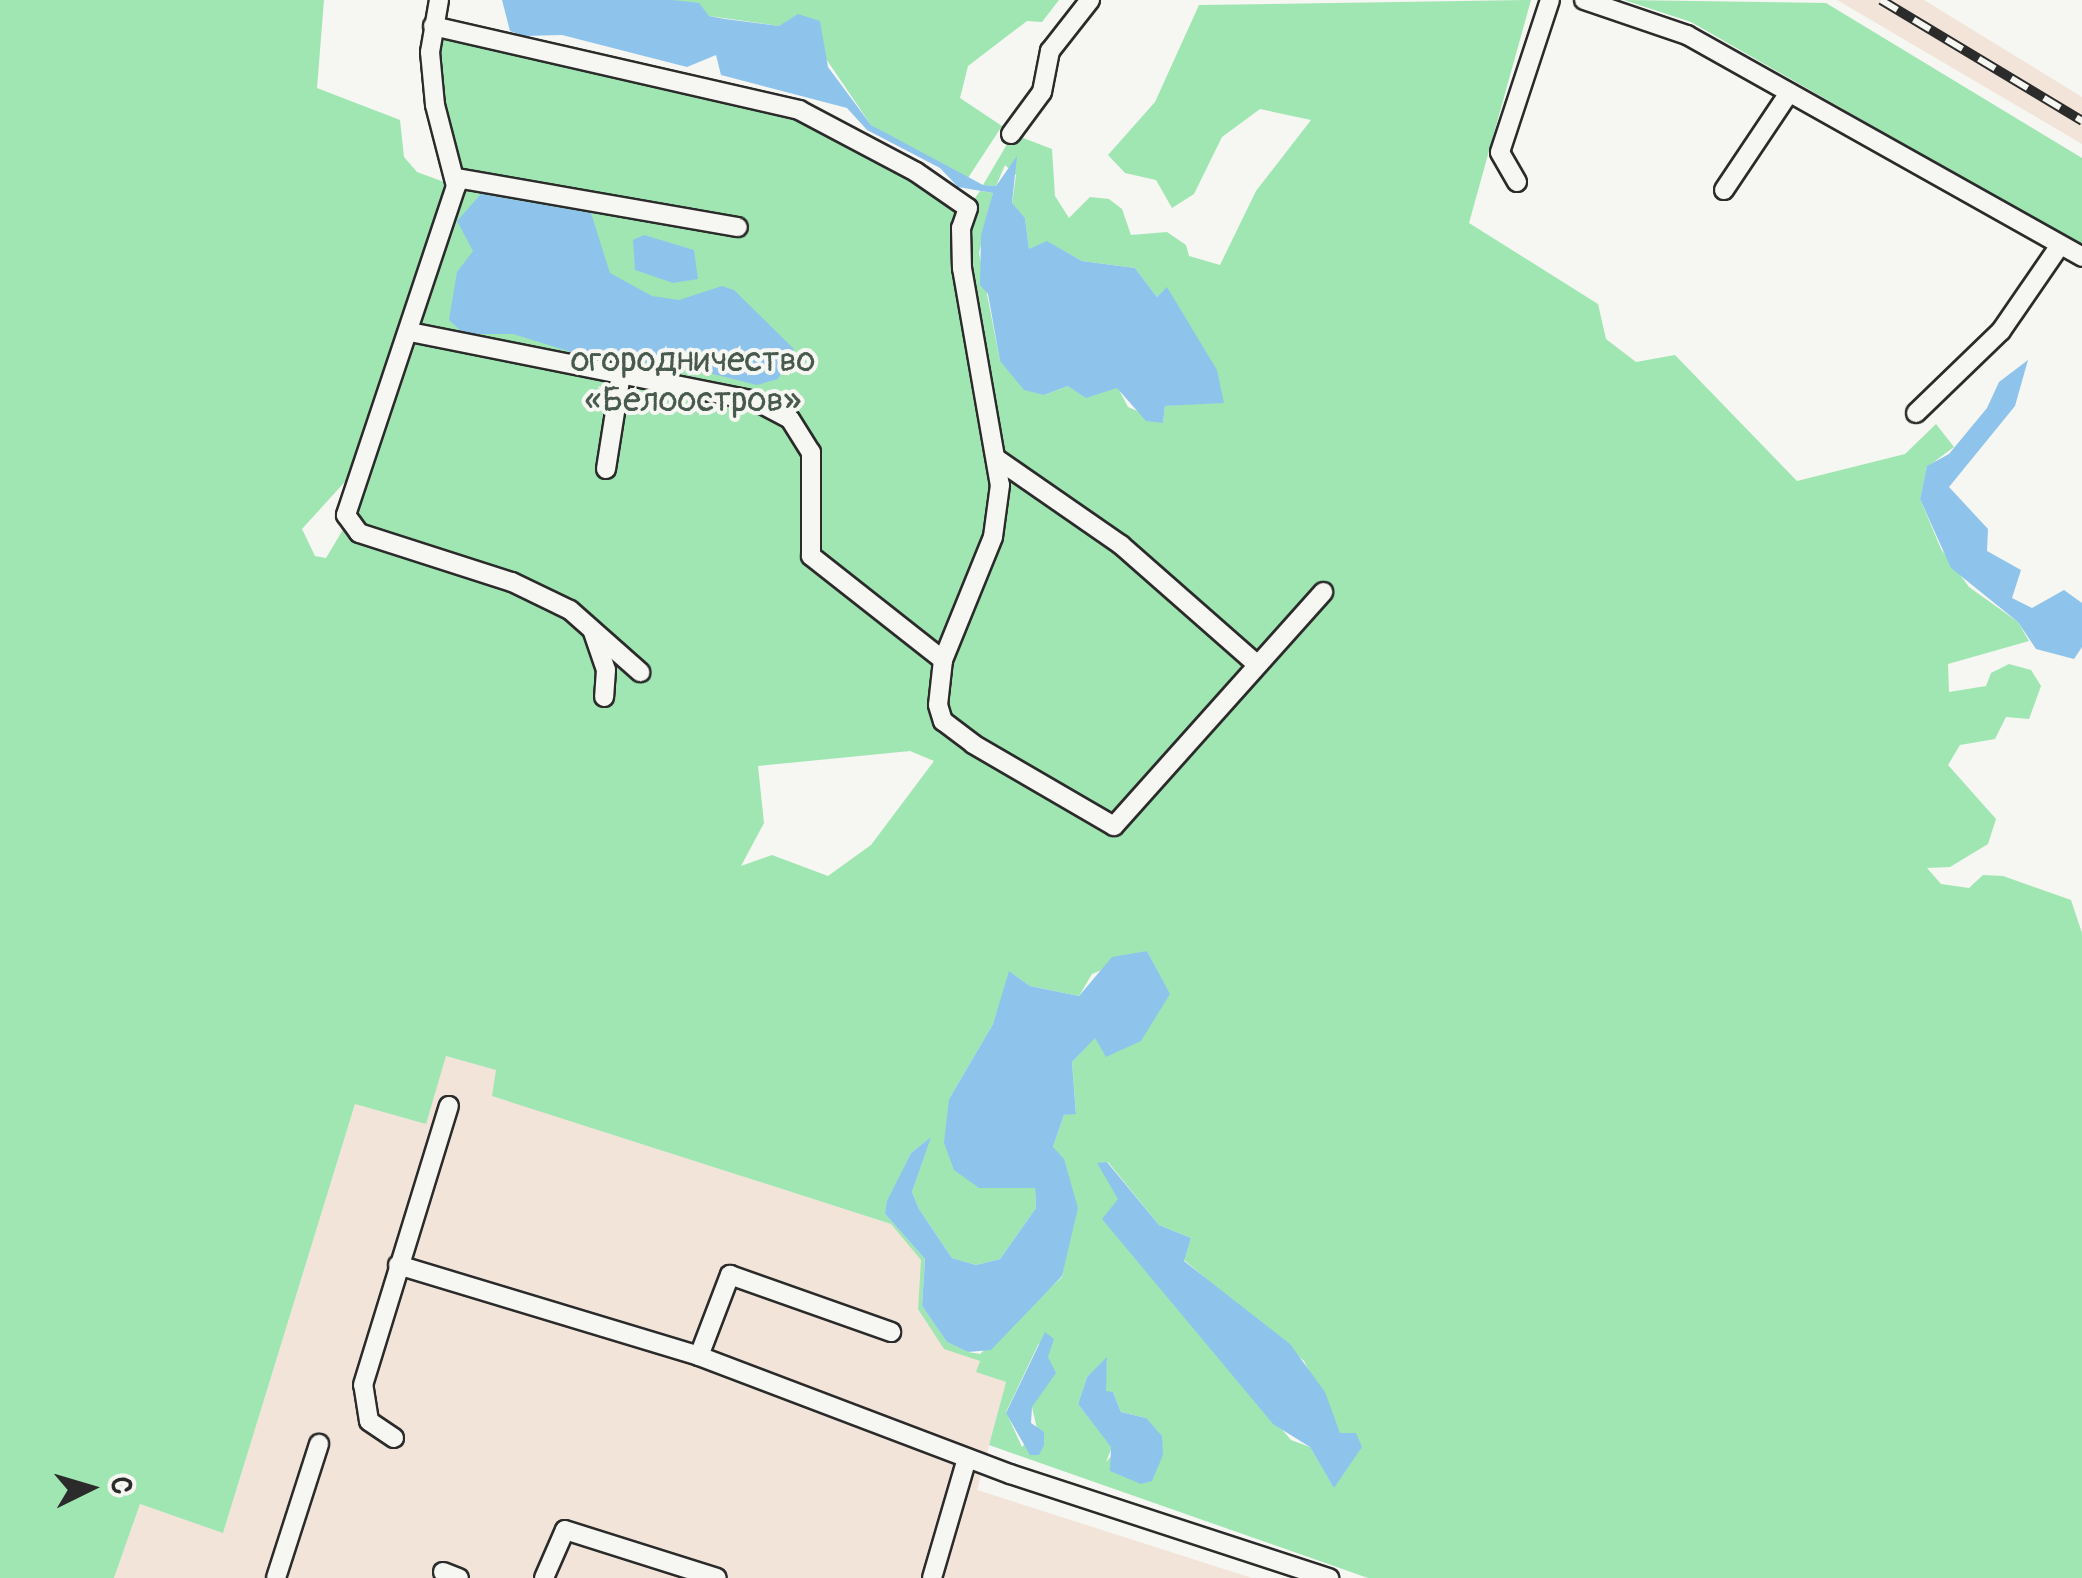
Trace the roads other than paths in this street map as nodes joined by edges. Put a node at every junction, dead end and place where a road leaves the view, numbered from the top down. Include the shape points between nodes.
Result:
1 (439, 0) edge
2 (1090, 0) edge
3 (1550, 0) edge
4 (1584, 0) edge
5 (433, 26) junction
6 (1789, 93) junction
7 (1011, 134) dead end
8 (456, 178) junction
9 (1517, 182) dead end
10 (1724, 190) dead end
11 (738, 227) dead end
12 (2060, 245) junction
13 (2082, 257) edge
14 (410, 332) junction
15 (621, 374) junction
16 (1916, 413) dead end
17 (997, 459) junction
18 (606, 468) dead end
19 (1322, 592) dead end
20 (590, 627) junction
21 (943, 660) junction
22 (1254, 662) junction
23 (640, 672) dead end
24 (604, 697) dead end
25 (449, 1106) dead end
26 (398, 1265) junction
27 (891, 1332) dead end
28 (699, 1356) junction
29 (394, 1438) dead end
30 (319, 1444) dead end
31 (968, 1458) junction
32 (276, 1578) edge
33 (544, 1578) edge
34 (717, 1578) edge
35 (932, 1578) edge
36 (1330, 1578) edge

1 - 5 street
2 - 7 street via 1050,51 1042,92
3 - 9 street via 1500,152
4 - 6 street via 1687,34
5 - 8 street via 435,105
5 - 17 street via 800,110 968,208 962,268
6 - 10 street
6 - 12 street
8 - 11 street
8 - 14 street
12 - 13 street
12 - 16 street via 2000,331
14 - 15 street
14 - 20 street via 347,506 351,524 437,561 512,582
15 - 18 street
15 - 21 street via 756,401 790,419 811,452 811,556
17 - 21 street via 993,537
17 - 22 street via 1121,546
19 - 22 street
20 - 23 street
20 - 24 street via 606,670
21 - 22 street via 943,720 1114,826
25 - 26 street
26 - 28 street
26 - 29 street via 363,1385 369,1421
27 - 28 street via 730,1275
28 - 31 street
30 - 32 street
31 - 35 street
31 - 36 street
33 - 34 street via 565,1530

